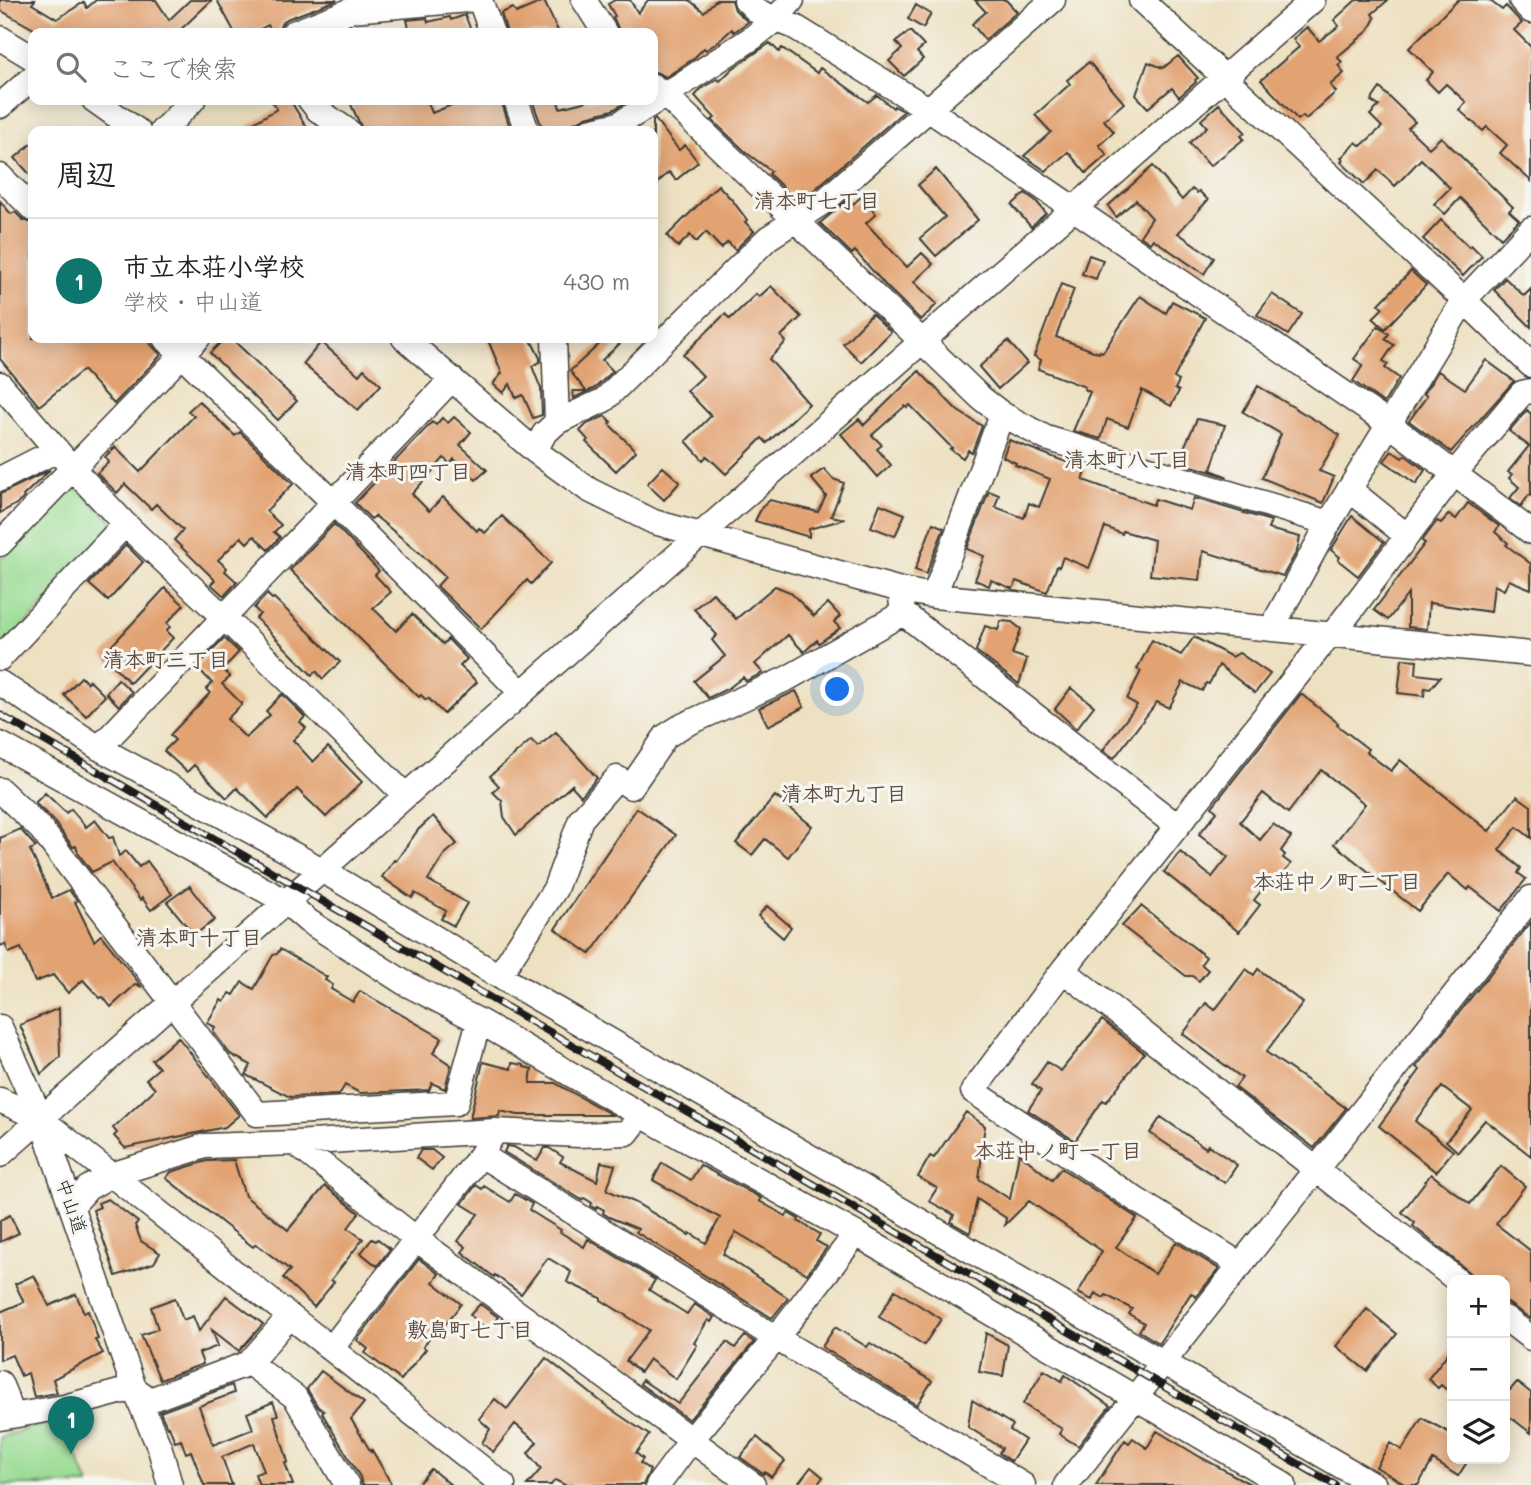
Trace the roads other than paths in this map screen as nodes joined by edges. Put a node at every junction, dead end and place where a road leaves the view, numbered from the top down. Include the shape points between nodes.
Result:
1 (468, 0) edge
2 (480, 0) edge
3 (584, 0) edge
4 (746, 0) edge
5 (792, 0) edge
6 (1053, 0) edge
7 (1141, 0) edge
8 (1313, 0) edge
9 (1521, 0) edge
10 (1531, 11) edge
11 (776, 19) junction
12 (306, 28) edge
13 (490, 28) edge
14 (602, 28) edge
15 (0, 38) edge
16 (28, 55) edge
17 (1224, 78) junction
18 (28, 81) edge
19 (659, 90) edge
20 (100, 105) edge
21 (188, 105) edge
22 (314, 105) edge
23 (518, 105) edge
24 (641, 105) edge
25 (0, 106) edge
26 (928, 109) junction
27 (131, 126) edge
28 (167, 126) edge
29 (341, 126) edge
30 (525, 126) edge
31 (610, 126) edge
32 (0, 176) edge
33 (28, 204) edge
34 (1074, 208) junction
35 (794, 219) junction
36 (1531, 229) edge
37 (1464, 299) junction
38 (922, 341) junction
39 (182, 343) edge
40 (410, 343) edge
41 (554, 343) edge
42 (1531, 365) edge
43 (452, 379) junction
44 (0, 384) edge
45 (1531, 391) edge
46 (1002, 414) junction
47 (557, 422) junction
48 (1389, 424) junction
49 (57, 450) junction
50 (535, 451) junction
51 (73, 469) junction
52 (1454, 474) junction
53 (0, 479) edge
54 (1349, 489) junction
55 (333, 502) junction
56 (1329, 523) junction
57 (125, 524) junction
58 (1531, 532) edge
59 (699, 536) junction
60 (1407, 536) junction
61 (0, 544) edge
62 (934, 596) junction
63 (902, 602) junction
64 (225, 619) junction
65 (1272, 629) junction
66 (1331, 634) junction
67 (1531, 654) edge
68 (0, 658) edge
69 (0, 683) edge
70 (521, 692) junction
71 (0, 744) edge
72 (99, 748) junction
73 (0, 790) edge
74 (405, 795) junction
75 (1177, 826) junction
76 (322, 870) junction
77 (1531, 898) edge
78 (286, 902) junction
79 (1063, 970) junction
80 (499, 976) junction
81 (173, 1002) junction
82 (479, 1021) junction
83 (0, 1027) edge
84 (0, 1100) edge
85 (641, 1115) junction
86 (41, 1119) junction
87 (495, 1131) junction
88 (295, 1143) junction
89 (0, 1155) edge
90 (481, 1155) junction
91 (1316, 1170) junction
92 (111, 1175) junction
93 (72, 1206) junction
94 (856, 1234) junction
95 (415, 1238) junction
96 (1241, 1265) junction
97 (1451, 1275) edge
98 (290, 1316) junction
99 (1510, 1322) edge
100 (776, 1338) junction
101 (1531, 1338) edge
102 (331, 1349) junction
103 (249, 1363) junction
104 (1164, 1364) junction
105 (0, 1383) edge
106 (134, 1388) junction
107 (1136, 1399) junction
108 (6, 1417) edge
109 (692, 1440) junction
110 (170, 1485) edge
111 (347, 1485) edge
112 (503, 1485) edge
113 (658, 1485) edge
114 (752, 1485) edge
115 (1023, 1485) edge
116 (1066, 1485) edge
117 (1284, 1485) edge
118 (1374, 1485) edge

1 - 12 street via 352,10
2 - 13 street
3 - 14 street
4 - 11 street
5 - 11 street
6 - 26 street
7 - 17 street
8 - 17 street
9 - 10 street
11 - 19 street via 752,38
11 - 26 street
15 - 16 street
17 - 34 street
17 - 37 street
18 - 25 street
19 - 35 street
20 - 27 street
21 - 28 street
22 - 29 street
23 - 30 street
24 - 31 street
26 - 34 street
26 - 35 street via 822,203
32 - 33 street
34 - 38 street
34 - 48 street
35 - 38 street
35 - 47 street via 768,238 604,400
36 - 37 street
37 - 42 street
37 - 48 street
38 - 46 street
38 - 59 street
39 - 51 street
39 - 55 street
40 - 43 street
41 - 47 street
43 - 50 street
43 - 55 street
44 - 49 street
45 - 52 street via 1522,393
46 - 56 street via 1046,438
46 - 62 street
47 - 50 street
48 - 52 street
48 - 54 street
49 - 51 street
49 - 53 street
50 - 59 street via 589,490 654,522
51 - 57 street
51 - 61 street
52 - 58 street
52 - 60 street
54 - 56 street
54 - 60 street
55 - 64 street
55 - 70 street
56 - 65 street
57 - 64 street
57 - 68 street
59 - 63 street
59 - 70 street
60 - 66 street
62 - 63 street
62 - 65 street
63 - 75 street
63 - 80 street via 789,678 666,736 631,787 617,778 581,819 555,889
64 - 72 street
64 - 74 street
65 - 66 street
66 - 67 street
66 - 75 street
69 - 72 street
70 - 74 street
71 - 78 street
72 - 76 street
73 - 81 street via 41,829
74 - 76 street
75 - 79 street
76 - 78 street
76 - 80 street
77 - 91 street
78 - 81 street
78 - 82 street via 403,982
79 - 91 street
79 - 96 street via 972,1091
80 - 104 street
81 - 82 street via 257,1114 456,1102
81 - 86 street
82 - 85 street
83 - 86 street, 中山道
84 - 86 street
85 - 87 street via 627,1133
85 - 94 street
86 - 89 street
86 - 92 street
86 - 93 street, 中山道
87 - 88 street
87 - 90 street
88 - 92 street via 205,1146
88 - 95 street
90 - 95 street
90 - 100 street
91 - 96 street
91 - 97 street
92 - 93 street via 88,1188
92 - 98 street
93 - 106 street, 中山道
94 - 100 street
94 - 107 street
95 - 102 street
95 - 109 street
96 - 104 street
98 - 102 street
98 - 103 street
99 - 101 street
100 - 109 street
100 - 115 street
102 - 112 street
103 - 106 street via 150,1400
103 - 111 street via 295,1397
104 - 107 street
104 - 118 street
105 - 108 street
106 - 108 street
106 - 110 street, 中山道
107 - 116 street
107 - 117 street
109 - 113 street
109 - 114 street

